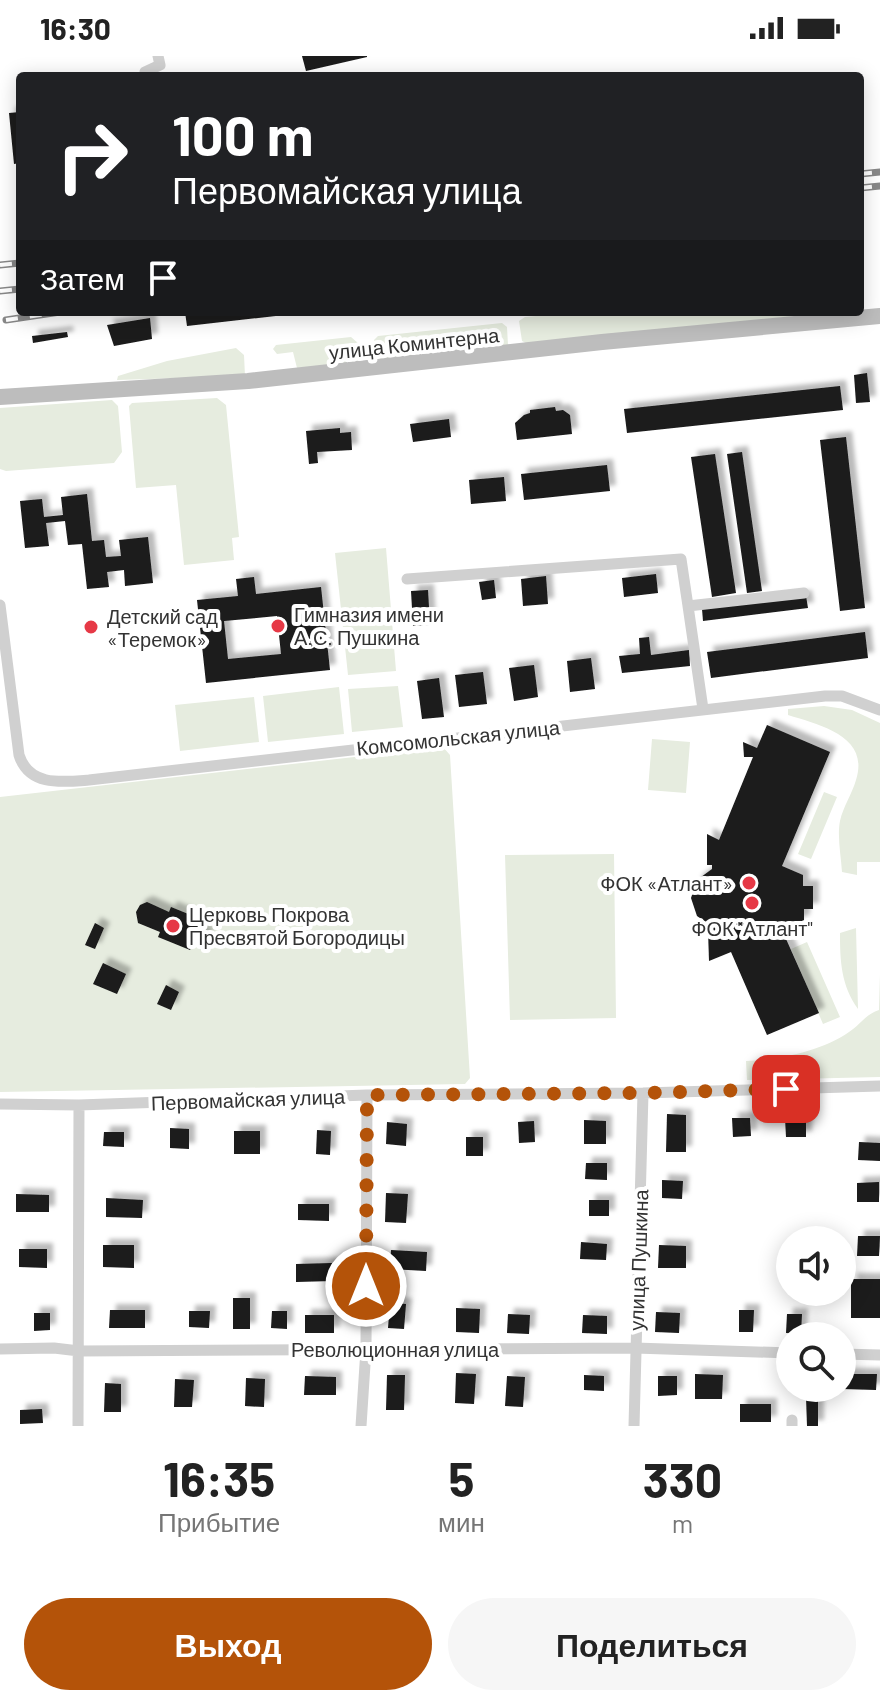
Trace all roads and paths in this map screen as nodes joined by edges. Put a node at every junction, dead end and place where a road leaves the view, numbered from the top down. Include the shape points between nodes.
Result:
1 (158, 56) edge
2 (145, 72) edge
3 (880, 316) edge
4 (0, 397) edge
5 (407, 579) dead end
6 (804, 593) dead end
7 (0, 605) edge
8 (688, 606) junction
9 (703, 709) junction
10 (880, 710) edge
11 (880, 1086) edge
12 (643, 1093) junction
13 (367, 1095) junction
14 (0, 1104) edge
15 (79, 1105) junction
16 (635, 1348) junction
17 (0, 1349) edge
18 (366, 1349) junction
19 (79, 1351) junction
20 (776, 1353) edge
21 (856, 1354) edge
22 (880, 1355) edge
23 (78, 1426) edge
24 (361, 1426) edge
25 (634, 1426) edge

1 - 2 street via 160,65
3 - 4 street, улица Коминтерна via 273,379
5 - 8 street via 681,559
6 - 8 street
7 - 9 street, Комсомольская улица via 19,755 34,776 51,781
8 - 9 street
9 - 10 street, Комсомольская улица via 842,696
11 - 12 street, Первомайская улица
12 - 13 street, Первомайская улица
12 - 16 street, улица Пушкина
13 - 15 street, Первомайская улица
13 - 18 street
14 - 15 street, Первомайская улица
15 - 19 street
16 - 18 street, Революционная улица
16 - 20 street, Революционная улица
16 - 25 street, улица Пушкина
17 - 19 street, Революционная улица
18 - 19 street, Революционная улица
18 - 24 street
19 - 23 street
21 - 22 street

